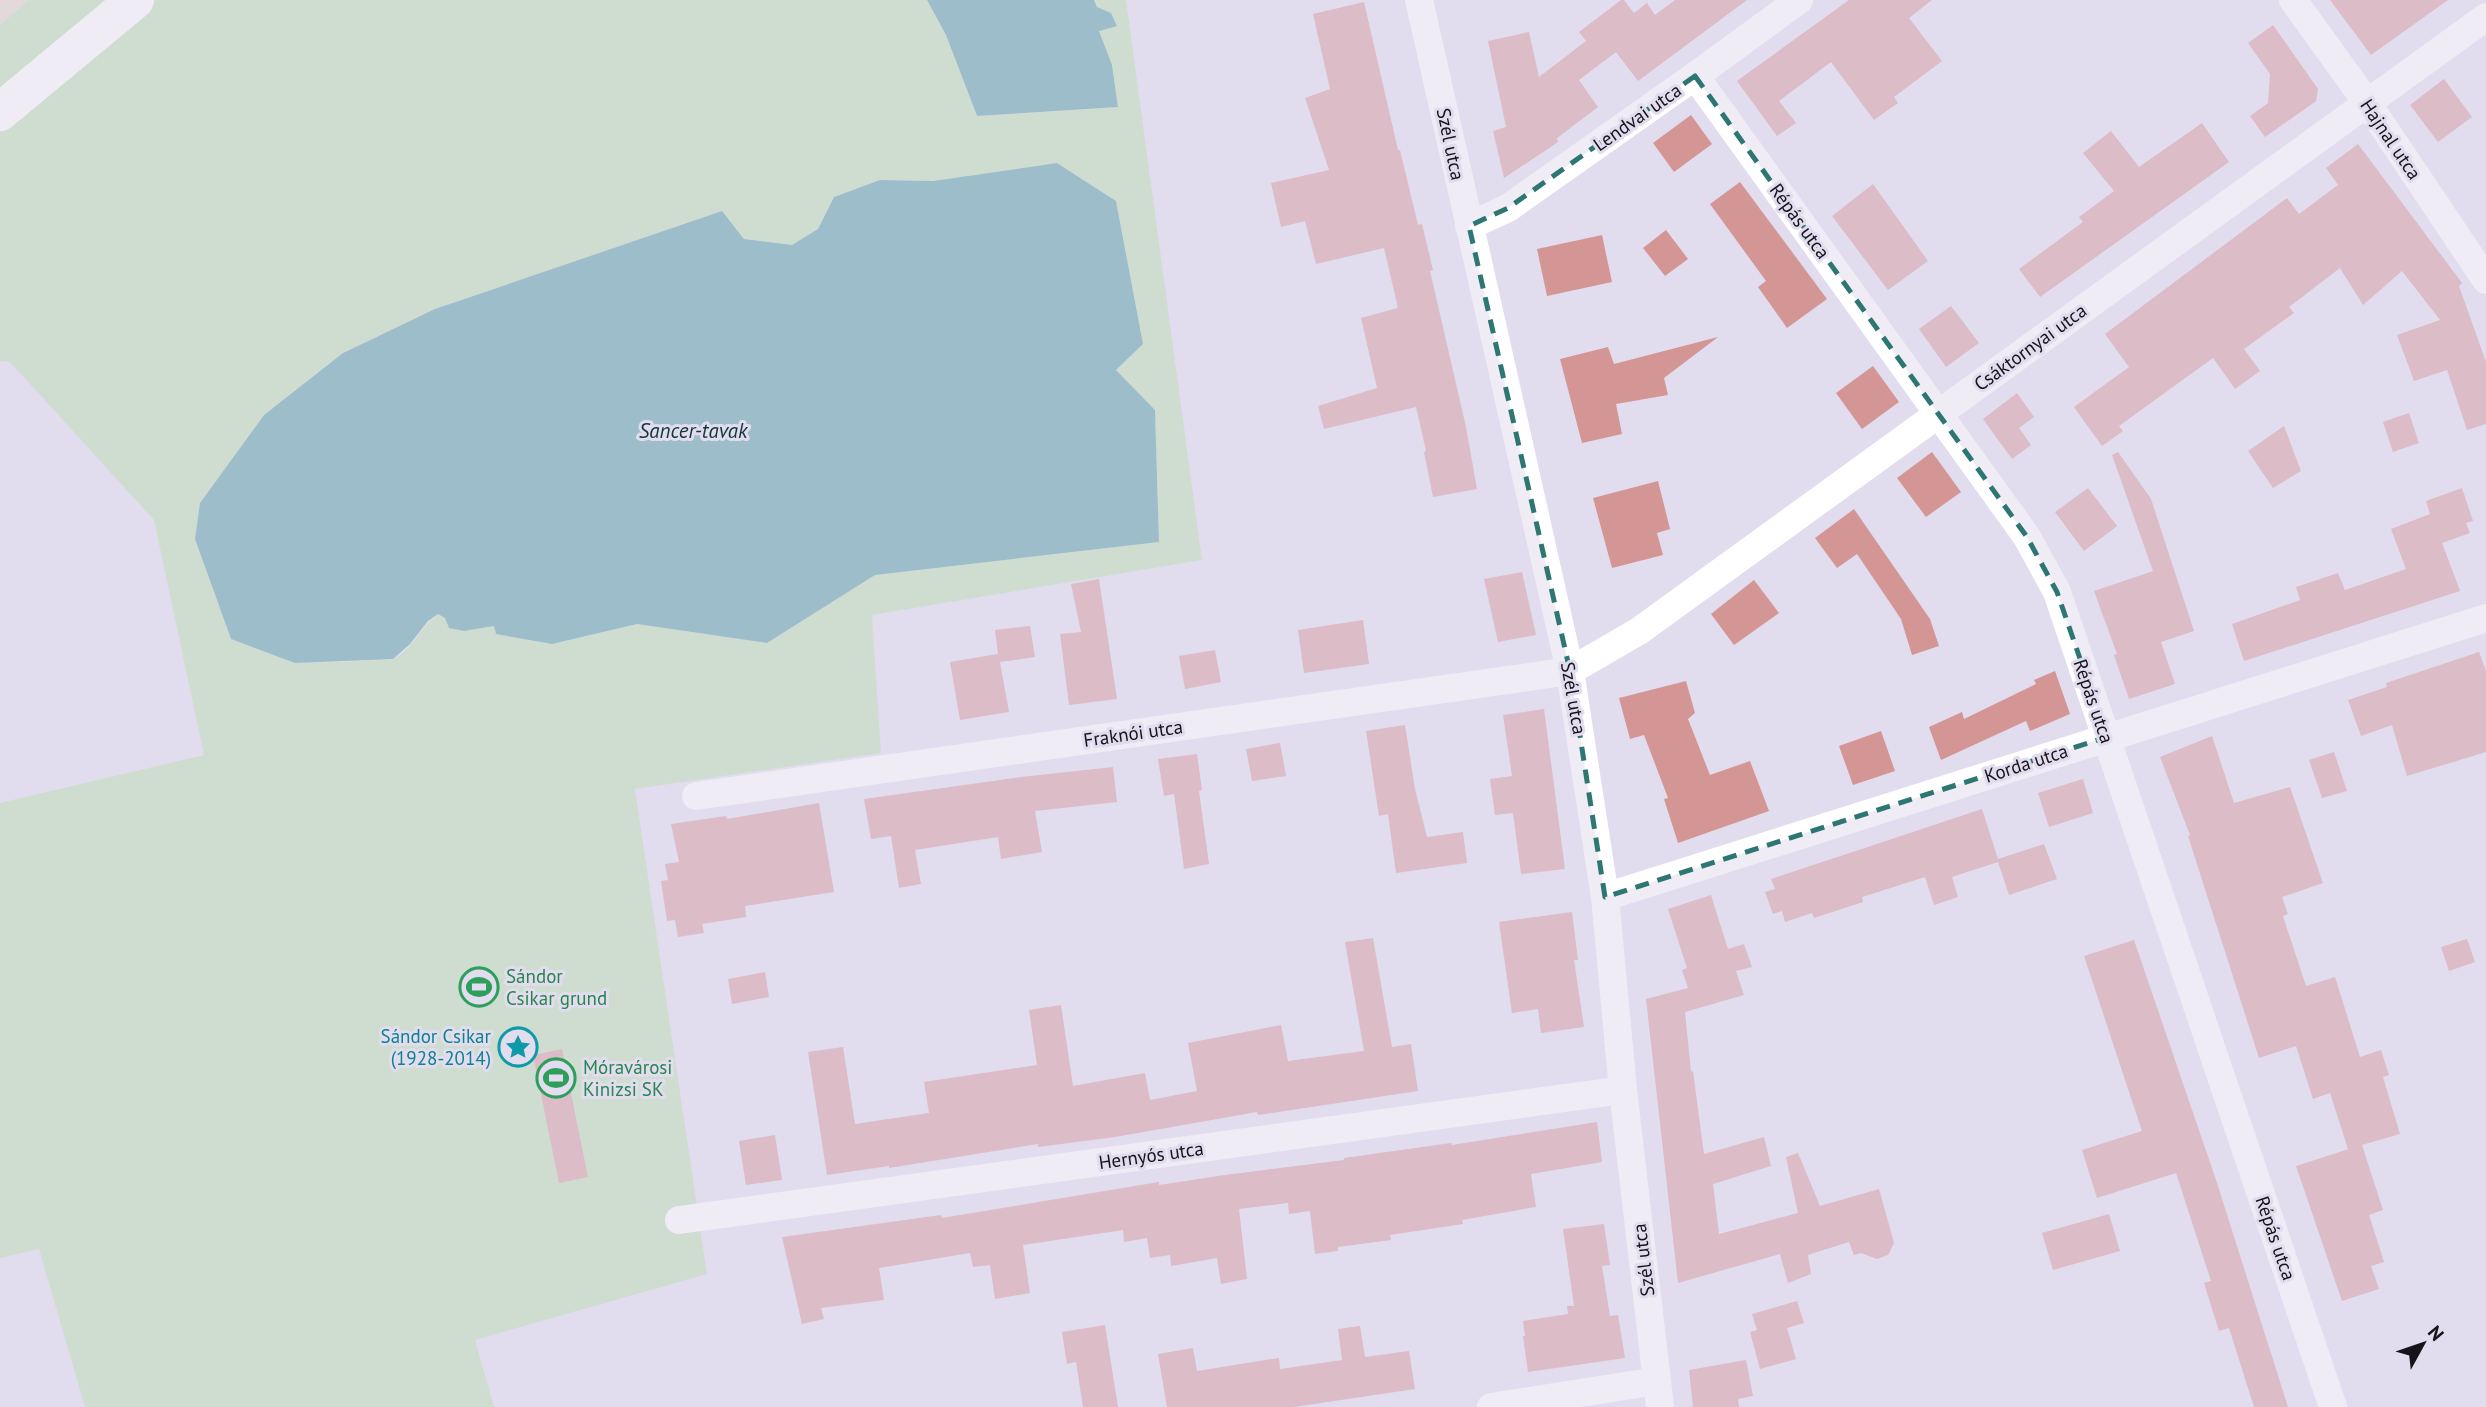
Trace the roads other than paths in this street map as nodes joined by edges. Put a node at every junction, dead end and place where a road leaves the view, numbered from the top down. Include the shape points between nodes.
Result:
1 (135, 0) edge
2 (1419, 0) edge
3 (1799, 0) edge
4 (2293, 0) edge
5 (2486, 17) edge
6 (1695, 76) junction
7 (2368, 104) junction
8 (0, 112) edge
9 (1469, 226) junction
10 (2486, 280) edge
11 (1939, 413) junction
12 (2486, 618) edge
13 (1570, 671) junction
14 (2107, 737) junction
15 (696, 796) dead end
16 (1605, 897) junction
17 (1623, 1090) junction
18 (679, 1220) dead end
19 (1659, 1394) edge
20 (1491, 1407) edge
21 (2333, 1407) edge

1 - 8 main road
2 - 9 street, Szél utca
3 - 6 street, Lendvai utca
4 - 7 street, Hajnal utca
5 - 7 street, Csáktornyai utca
6 - 9 street, Lendvai utca via 1508,208
6 - 11 street, Répás utca
7 - 10 street, Hajnal utca
7 - 11 street, Csáktornyai utca
9 - 13 street, Szél utca
11 - 13 street, Csáktornyai utca via 1639,631
11 - 14 street, Répás utca via 2027,537 2057,592
12 - 14 street, Korda utca
13 - 15 street, Fraknói utca
13 - 16 street, Szél utca
14 - 16 street, Korda utca
14 - 21 street, Répás utca
16 - 17 street, Szél utca
17 - 18 street, Hernyós utca
17 - 19 street, Szél utca
19 - 20 street

